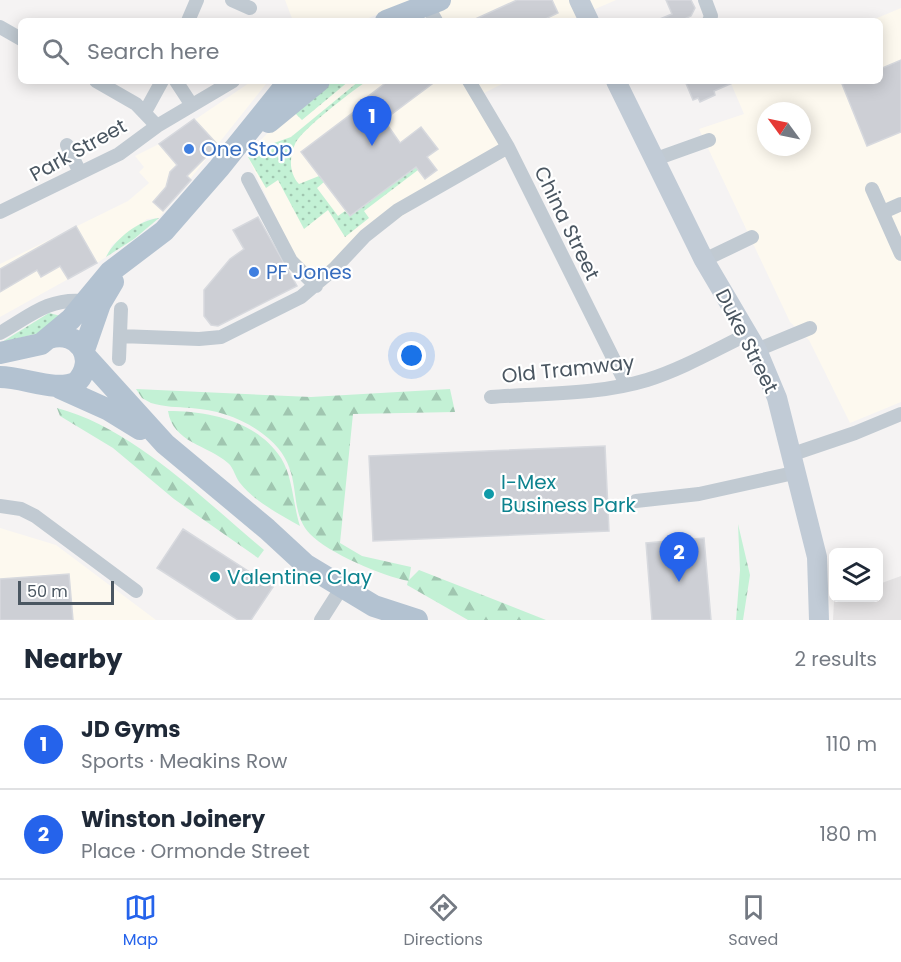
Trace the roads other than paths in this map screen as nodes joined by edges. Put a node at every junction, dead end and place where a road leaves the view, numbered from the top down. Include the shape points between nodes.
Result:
1 (197, 0) edge
2 (232, 0) edge
3 (579, 0) edge
4 (705, 0) edge
5 (250, 8) dead end
6 (423, 12) edge
7 (189, 18) edge
8 (398, 18) edge
9 (588, 18) edge
10 (710, 18) edge
11 (0, 27) edge
12 (18, 37) edge
13 (101, 84) edge
14 (160, 84) edge
15 (178, 84) edge
16 (228, 84) edge
17 (300, 84) edge
18 (472, 84) edge
19 (617, 84) edge
20 (191, 104) junction
21 (145, 112) junction
22 (157, 126) junction
23 (709, 140) dead end
24 (67, 145) dead end
25 (508, 147) junction
26 (653, 160) junction
27 (80, 173) junction
28 (248, 179) dead end
29 (872, 189) dead end
30 (901, 204) edge
31 (0, 212) edge
32 (883, 212) junction
33 (752, 237) dead end
34 (901, 254) edge
35 (129, 258) junction
36 (704, 260) junction
37 (316, 286) junction
38 (83, 301) junction
39 (121, 309) dead end
40 (810, 328) dead end
41 (0, 333) edge
42 (120, 336) junction
43 (45, 341) junction
44 (752, 342) junction
45 (0, 353) edge
46 (86, 354) junction
47 (118, 359) dead end
48 (0, 377) edge
49 (626, 384) junction
50 (52, 385) junction
51 (491, 397) dead end
52 (901, 414) edge
53 (165, 444) junction
54 (795, 463) junction
55 (636, 501) dead end
56 (0, 506) edge
57 (267, 529) junction
58 (342, 587) junction
59 (136, 591) dead end
60 (321, 620) edge
61 (417, 620) edge
62 (819, 620) edge

1 - 7 street
2 - 5 street
3 - 9 street
4 - 10 street
6 - 8 main road
11 - 12 street
13 - 21 street
14 - 21 street
15 - 20 street
16 - 20 street, Park Street
17 - 35 main road via 164,231
18 - 25 street, China Street
19 - 26 street, Duke Street
20 - 22 street, Park Street
21 - 22 street
22 - 27 street, Park Street via 119,154
23 - 26 street
24 - 27 street
25 - 37 street via 398,210 365,236
25 - 49 street, China Street
26 - 36 street, Duke Street
27 - 31 street, Park Street
28 - 37 street via 291,261
29 - 32 street
30 - 32 street
32 - 34 street
33 - 36 street
35 - 38 main road via 107,274
35 - 46 main road via 100,304
36 - 44 street, Duke Street
37 - 42 street via 221,337
38 - 41 street via 53,302
38 - 43 main road via 71,319
39 - 42 street
40 - 44 street, Old Tramway
42 - 47 street
43 - 45 main road
43 - 46 main road via 66,336 79,342
43 - 50 main road via 34,358 35,367
44 - 49 street, Old Tramway
44 - 54 street, Duke Street via 777,398
46 - 50 main road via 83,375 77,382
46 - 53 main road
48 - 50 main road
49 - 51 street, Old Tramway
50 - 53 main road via 109,410
52 - 54 street
53 - 57 main road
54 - 55 street via 699,494
54 - 62 street, Duke Street via 817,557
56 - 59 street via 35,516
57 - 58 main road via 306,565
57 - 61 main road via 383,593
58 - 60 street
58 - 61 main road via 374,606

